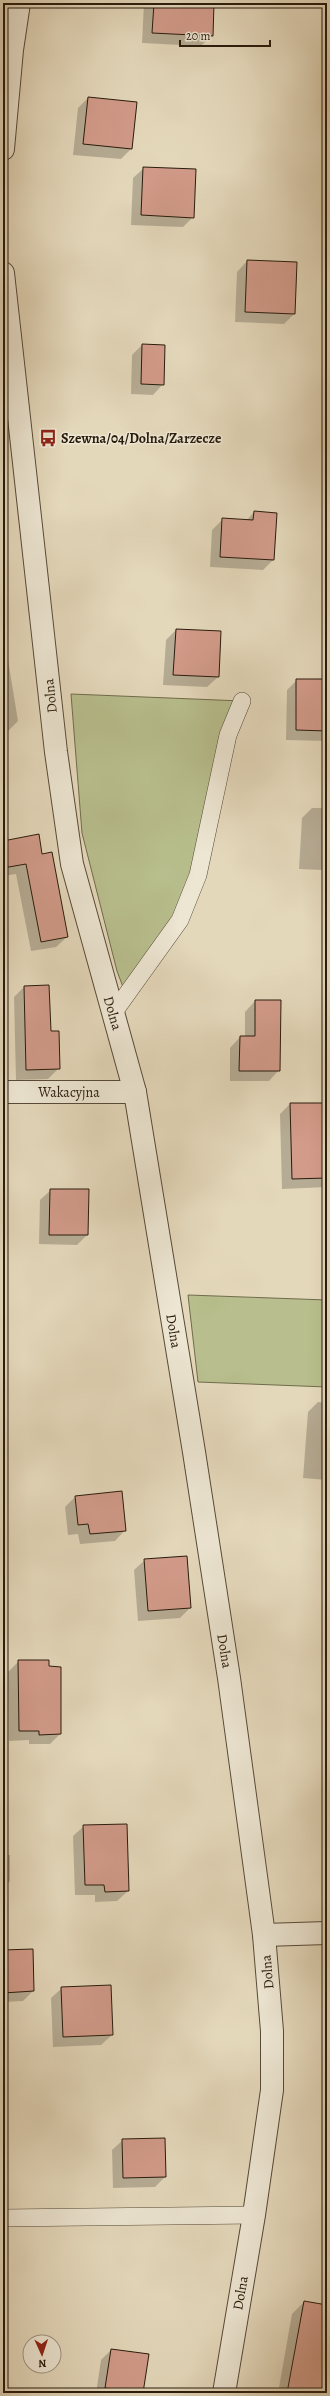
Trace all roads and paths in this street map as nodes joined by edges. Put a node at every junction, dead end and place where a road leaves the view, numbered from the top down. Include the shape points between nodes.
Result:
1 (19, 3) edge
2 (3, 150) edge
3 (3, 274) edge
4 (242, 700) dead end
5 (114, 1012) junction
6 (3, 1092) edge
7 (135, 1092) junction
8 (327, 1933) edge
9 (264, 1935) junction
10 (254, 2215) junction
11 (3, 2218) edge
12 (224, 2393) edge

1 - 2 street
3 - 5 street, Dolna via 56,752 72,864
4 - 5 lane via 228,735 198,875 180,920
5 - 7 street, Dolna
6 - 7 street, Wakacyjna
7 - 9 street, Dolna via 197,1468
8 - 9 street
9 - 10 street, Dolna via 272,2031 272,2090
10 - 11 lane
10 - 12 street, Dolna

